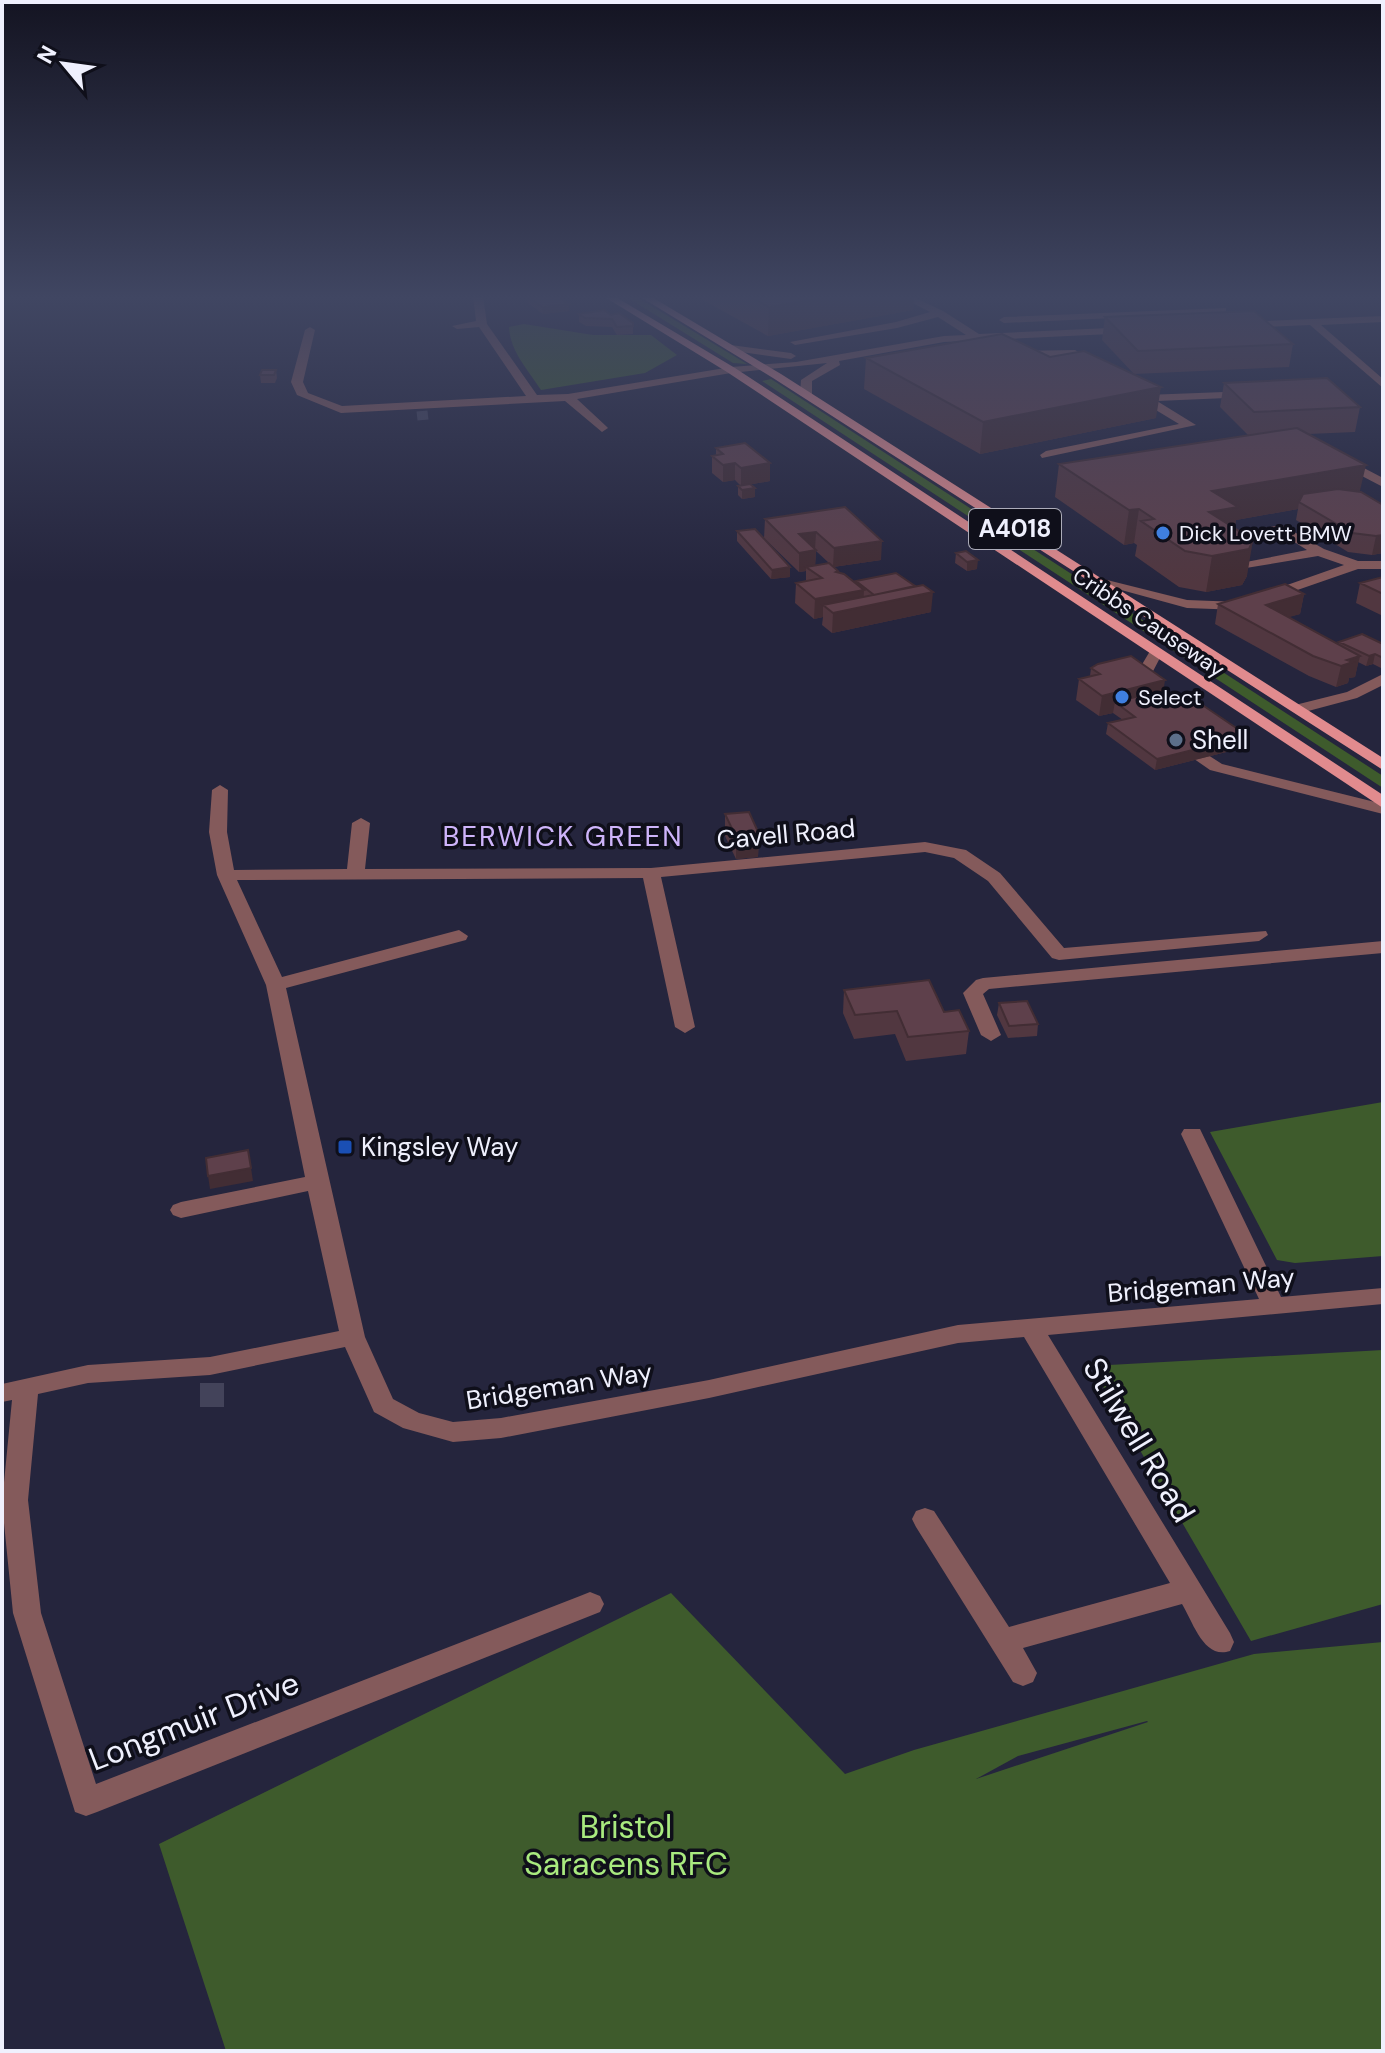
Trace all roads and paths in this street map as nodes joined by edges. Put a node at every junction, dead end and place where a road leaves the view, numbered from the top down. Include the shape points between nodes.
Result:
1 (302, 392) edge
2 (529, 392) edge
3 (600, 392) edge
4 (763, 392) edge
5 (801, 392) edge
6 (806, 392) edge
7 (1132, 392) edge
8 (1267, 394) edge
9 (806, 395) junction
10 (568, 397) junction
11 (1146, 398) junction
12 (534, 399) junction
13 (602, 428) dead end
14 (1046, 455) dead end
15 (1326, 455) edge
16 (1383, 483) edge
17 (1236, 537) edge
18 (1319, 552) junction
19 (1251, 565) edge
20 (1357, 565) junction
21 (1383, 565) edge
22 (1099, 582) junction
23 (1155, 654) junction
24 (1383, 679) edge
25 (1172, 700) edge
26 (1297, 709) junction
27 (1168, 733) edge
28 (1383, 765) edge
29 (220, 790) dead end
30 (1383, 806) edge
31 (361, 823) dead end
32 (651, 873) junction
33 (226, 875) junction
34 (355, 875) junction
35 (1259, 935) dead end
36 (459, 936) dead end
37 (1383, 947) edge
38 (276, 985) junction
39 (685, 1027) dead end
40 (991, 1035) dead end
41 (1192, 1134) dead end
42 (317, 1182) junction
43 (181, 1210) dead end
44 (1383, 1296) edge
45 (1275, 1308) junction
46 (1030, 1326) junction
47 (353, 1337) junction
48 (14, 1390) edge
49 (925, 1519) dead end
50 (1189, 1590) junction
51 (590, 1604) dead end
52 (1002, 1641) junction
53 (1220, 1642) dead end
54 (1023, 1673) dead end

1 - 12 street via 341,410 422,416
2 - 12 street
3 - 10 street
4 - 23 main road, Cribbs Causeway / A4018
5 - 9 main road, Cribbs Causeway / A4018
6 - 9 street
7 - 11 street
8 - 11 street
9 - 22 main road, Cribbs Causeway / A4018
10 - 12 street
10 - 13 street
11 - 14 street via 1190,425
15 - 16 street
17 - 18 street via 1282,529
18 - 19 street
18 - 20 street
20 - 21 street
20 - 22 street via 1240,606 1187,604
22 - 26 main road, Cribbs Causeway / A4018
23 - 25 street via 1142,678
23 - 30 main road, Cribbs Causeway / A4018
24 - 26 street via 1352,695
26 - 28 main road, Cribbs Causeway / A4018
27 - 30 street via 1216,767
29 - 33 street, Bridgeman Way via 218,832
31 - 34 street
32 - 34 street, Cavell Road
32 - 35 street, Cavell Road via 925,847 960,854 994,877 1059,954
32 - 39 street
33 - 34 street, Cavell Road
33 - 38 street, Bridgeman Way
36 - 38 street
37 - 40 street via 983,984 973,993
38 - 42 street, Bridgeman Way
41 - 45 street
42 - 43 street
42 - 47 street, Bridgeman Way
44 - 45 street, Bridgeman Way
45 - 46 street, Bridgeman Way
46 - 47 street, Bridgeman Way via 958,1334 709,1389 501,1428 453,1432 412,1421 383,1405
46 - 50 street, Stilwell Road
47 - 48 street via 211,1374 88,1374
48 - 51 street, Longmuir Drive via 15,1500 27,1613 86,1802
49 - 52 street
50 - 52 street
50 - 53 street, Stilwell Road
52 - 54 street

